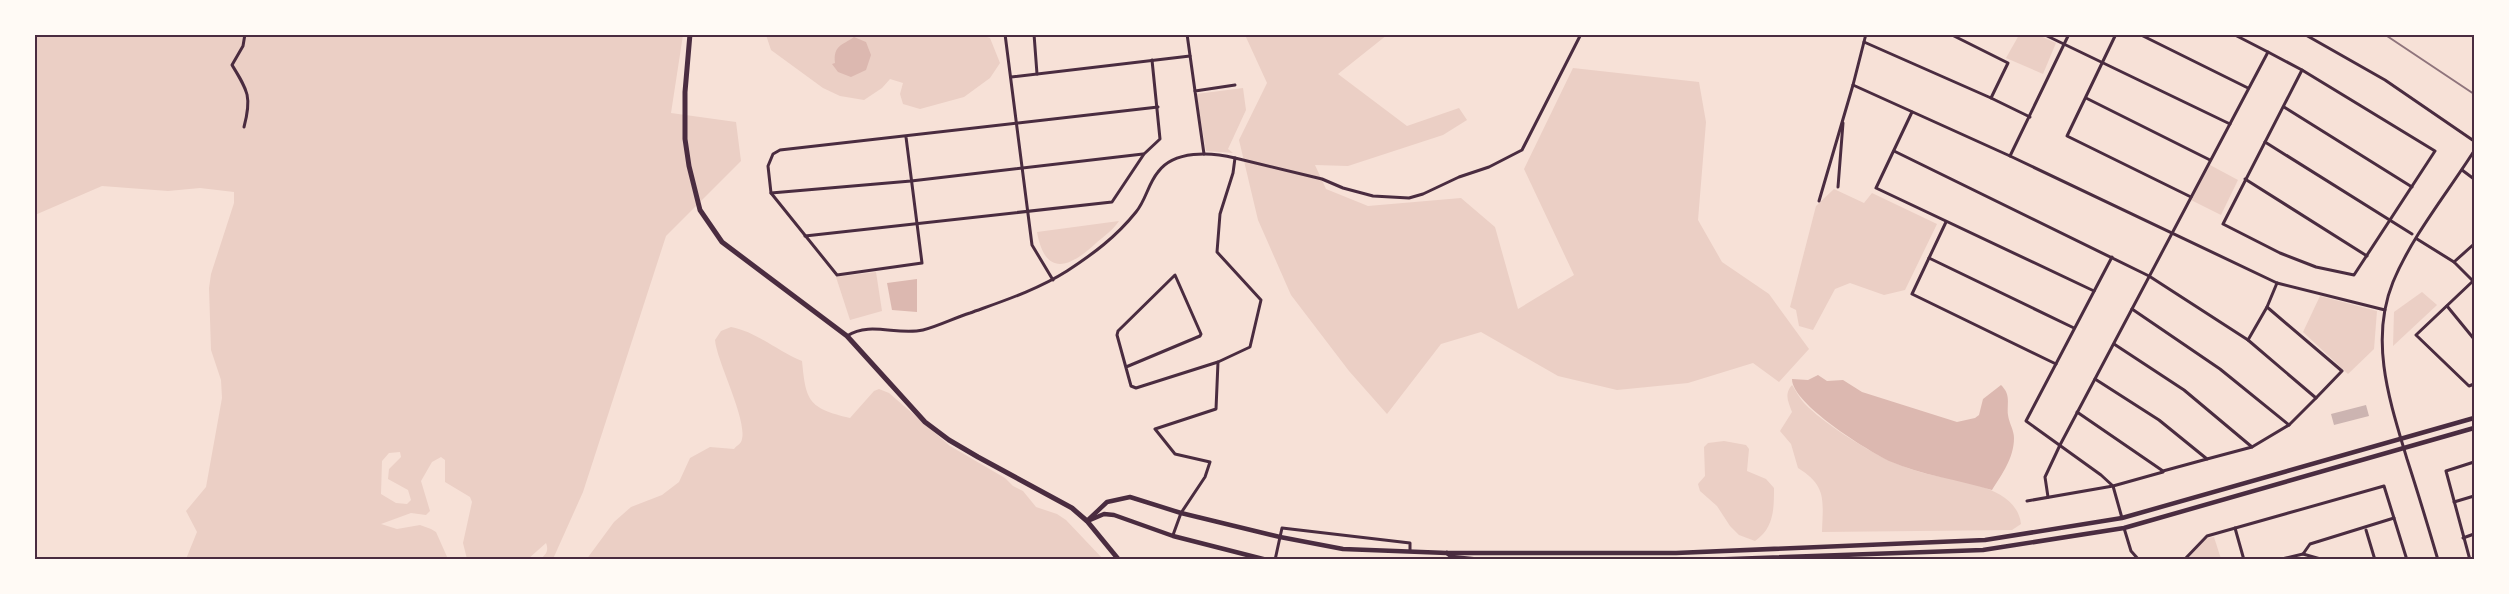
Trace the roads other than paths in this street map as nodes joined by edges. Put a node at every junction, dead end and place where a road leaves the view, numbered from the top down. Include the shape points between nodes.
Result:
1 (245, 34) edge
2 (690, 34) edge
3 (1005, 34) edge
4 (1034, 34) edge
5 (1187, 34) edge
6 (1581, 34) edge
7 (1866, 34) edge
8 (1950, 34) edge
9 (2043, 34) edge
10 (2069, 34) edge
11 (2116, 34) edge
12 (2139, 34) edge
13 (2233, 34) edge
14 (2304, 34) edge
15 (1864, 42) junction
16 (2064, 44) junction
17 (2268, 52) junction
18 (1190, 56) junction
19 (1152, 60) junction
20 (2104, 62) junction
21 (2302, 70) junction
22 (1037, 74) junction
23 (1011, 77) junction
24 (1234, 85) dead end
25 (1853, 85) junction
26 (2249, 88) junction
27 (1195, 91) junction
28 (1991, 98) junction
29 (2086, 98) junction
30 (1158, 107) junction
31 (2284, 107) junction
32 (1912, 111) junction
33 (1844, 116) junction
34 (2030, 117) junction
35 (1017, 122) junction
36 (2230, 124) junction
37 (244, 127) dead end
38 (906, 137) junction
39 (2475, 141) edge
40 (2265, 142) junction
41 (1894, 151) junction
42 (2475, 151) edge
43 (1144, 154) junction
44 (1204, 154) junction
45 (2010, 156) junction
46 (1235, 158) junction
47 (2211, 161) junction
48 (1022, 167) junction
49 (2462, 170) junction
50 (2245, 179) junction
51 (2475, 179) edge
52 (911, 181) junction
53 (2412, 187) junction
54 (1838, 188) dead end
55 (771, 194) junction
56 (2191, 197) junction
57 (1819, 201) dead end
58 (1028, 210) junction
59 (2389, 221) junction
60 (1946, 222) junction
61 (916, 223) junction
62 (2172, 234) junction
63 (2412, 234) dead end
64 (805, 236) junction
65 (2417, 239) junction
66 (2475, 244) edge
67 (2367, 256) junction
68 (2112, 257) junction
69 (1929, 258) junction
70 (2454, 262) junction
71 (2149, 276) junction
72 (1053, 280) junction
73 (2474, 281) edge
74 (2277, 283) junction
75 (2094, 291) junction
76 (2447, 306) junction
77 (2267, 307) junction
78 (2132, 309) junction
79 (2385, 310) junction
80 (2074, 328) junction
81 (847, 336) junction
82 (2475, 339) edge
83 (2248, 340) junction
84 (2114, 344) junction
85 (1218, 362) junction
86 (2056, 364) junction
87 (1126, 367) junction
88 (2096, 378) junction
89 (2475, 384) edge
90 (2316, 398) junction
91 (2077, 412) junction
92 (2475, 418) edge
93 (2289, 425) junction
94 (2475, 428) edge
95 (2400, 438) junction
96 (2060, 445) junction
97 (2252, 447) junction
98 (2404, 447) junction
99 (2207, 459) junction
100 (2475, 462) edge
101 (2163, 471) junction
102 (2113, 486) junction
103 (2475, 496) edge
104 (2048, 497) junction
105 (2027, 501) dead end
106 (2454, 502) junction
107 (1181, 513) junction
108 (2122, 518) junction
109 (2394, 518) junction
110 (1087, 521) junction
111 (2124, 528) junction
112 (2235, 528) junction
113 (2366, 530) dead end
114 (2475, 534) edge
115 (1173, 536) junction
116 (1280, 537) junction
117 (2463, 538) junction
118 (1410, 552) junction
119 (1447, 553) junction
120 (2303, 554) junction
121 (1119, 560) edge
122 (1267, 560) edge
123 (1275, 560) edge
124 (1448, 560) edge
125 (1481, 560) edge
126 (1703, 560) edge
127 (2139, 560) edge
128 (2184, 560) edge
129 (2244, 560) edge
130 (2277, 560) edge
131 (2324, 560) edge
132 (2376, 560) edge
133 (2407, 560) edge
134 (2438, 560) edge
135 (2470, 560) edge

1 - 37 street via 232,65 248,91 250,104
2 - 81 highway via 685,139 700,210 722,242
3 - 23 street
4 - 22 street
5 - 18 street
6 - 46 street via 1522,150 1424,194 1409,198 1373,196
7 - 15 street
8 - 28 street via 2008,63
9 - 16 street
10 - 16 street
11 - 20 street
12 - 26 street
13 - 17 street
14 - 39 street via 2385,80
15 - 25 street
15 - 28 street
16 - 20 street
16 - 34 street
17 - 21 street
17 - 26 street
18 - 19 street
18 - 27 street
19 - 22 street
19 - 30 street
20 - 29 street
20 - 36 street
21 - 31 street
21 - 53 street via 2435,151
22 - 23 street
23 - 35 street
24 - 27 street
25 - 32 street
25 - 33 street
26 - 36 street
27 - 44 street
28 - 34 street
29 - 47 street
29 - 56 street via 2067,136
30 - 35 street
30 - 43 street via 1160,139
31 - 40 street
31 - 53 street
32 - 41 street
32 - 45 street
33 - 54 street
33 - 57 street
34 - 45 street
35 - 38 street
35 - 48 street
36 - 47 street
38 - 52 street
38 - 55 street via 780,150 773,154 768,166
40 - 50 street
40 - 59 street
41 - 60 street via 1876,188
41 - 68 street
42 - 49 street
43 - 48 street
43 - 58 street via 1112,202
44 - 46 street
44 - 72 street via 1166,164 1157,172 1143,204 1110,242
45 - 62 street
46 - 85 street via 1220,214 1217,252 1261,300 1250,347
47 - 56 street
48 - 52 street
48 - 58 street
49 - 51 street
49 - 65 street
50 - 67 street
50 - 67 street via 2223,224 2316,267 2354,275
52 - 55 street
52 - 61 street
53 - 59 street
55 - 64 street
56 - 62 street
58 - 61 street
58 - 72 street via 1032,245
59 - 63 street
59 - 67 street
60 - 69 street
60 - 75 street
61 - 64 street
61 - 64 street via 922,263 837,275
62 - 71 street
62 - 74 street
65 - 70 street
65 - 79 street via 2393,283
66 - 70 street
68 - 71 street
68 - 75 street
69 - 80 street
69 - 86 street via 1912,294
70 - 73 street
71 - 78 street
71 - 83 street
72 - 81 street via 921,330 856,330
73 - 76 street
74 - 77 street
74 - 79 street
75 - 80 street
76 - 82 street
76 - 89 street via 2416,335 2469,386
77 - 83 street
77 - 90 street via 2342,371
78 - 84 street
78 - 93 street via 2220,369
79 - 95 street via 2383,369
80 - 86 street
81 - 110 highway via 904,401 950,440 1051,495
83 - 90 street
84 - 88 street
84 - 97 street via 2184,390
85 - 87 street via 1136,388 1131,386
85 - 107 street via 1216,408 1155,429 1175,454 1210,462 1205,477
86 - 96 street via 2026,422
87 - 87 street via 1200,336 1176,275 1118,331
88 - 91 street
88 - 99 street via 2159,420
90 - 93 street
91 - 96 street
91 - 101 street
92 - 95 main road
93 - 97 street
94 - 98 main road
95 - 98 street
95 - 108 main road
96 - 102 street
96 - 104 street via 2045,477
97 - 99 street
98 - 111 main road
98 - 134 street
99 - 101 street
100 - 106 street via 2446,471
101 - 102 street
102 - 104 street
102 - 108 street
103 - 106 street
104 - 105 street
106 - 117 street
107 - 110 main road via 1141,500 1118,498 1107,502
107 - 115 street
107 - 116 main road
108 - 119 main road via 1985,540 1676,553
109 - 112 street via 2384,486
109 - 120 street via 2310,544
109 - 133 street
110 - 115 main road via 1114,514
110 - 121 highway
111 - 126 main road via 1983,550
111 - 127 street via 2131,551
112 - 128 street via 2207,536
112 - 129 street
113 - 132 street
114 - 117 street
115 - 122 main road
116 - 118 main road via 1342,549
116 - 118 street via 1282,528 1296,529 1410,543
116 - 123 street
117 - 135 street
118 - 119 main road
119 - 124 street
119 - 125 main road
120 - 130 street
120 - 131 street

